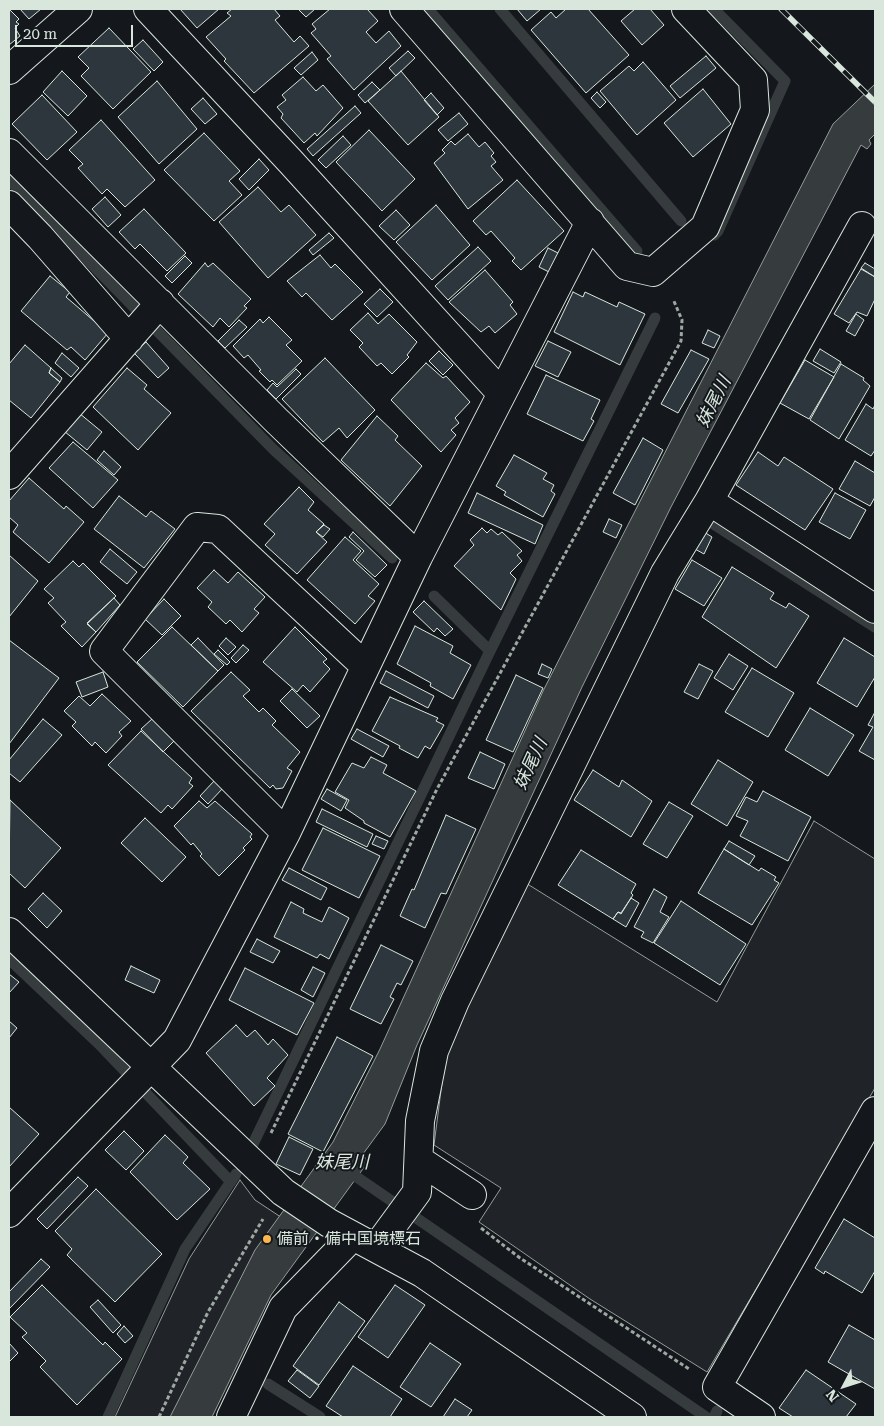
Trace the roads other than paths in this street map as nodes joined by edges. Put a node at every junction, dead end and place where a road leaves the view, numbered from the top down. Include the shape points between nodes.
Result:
1 (78, 9) edge
2 (148, 9) edge
3 (404, 9) edge
4 (686, 9) edge
5 (9, 70) edge
6 (9, 153) edge
7 (9, 205) edge
8 (590, 222) junction
9 (862, 226) dead end
10 (144, 321) junction
11 (501, 393) junction
12 (9, 475) edge
13 (709, 501) junction
14 (418, 557) junction
15 (875, 609) edge
16 (365, 666) junction
17 (286, 833) junction
18 (9, 932) edge
19 (141, 1077) junction
20 (875, 1111) edge
21 (420, 1160) junction
22 (472, 1195) road end
23 (9, 1213) edge
24 (372, 1238) junction
25 (231, 1417) edge
26 (632, 1417) edge
27 (761, 1417) edge

1 - 5 street
2 - 11 street
3 - 8 street
4 - 8 street via 754,80 755,110 705,227 652,272 627,266
6 - 10 street
7 - 10 street via 40,237
8 - 11 street
9 - 13 street
10 - 12 street
10 - 14 street via 276,420
11 - 14 street
13 - 15 street
13 - 21 street via 665,573 434,1051 420,1121
14 - 16 street
16 - 17 street
16 - 17 street via 218,529 197,527 104,651
17 - 19 street via 177,1040
18 - 19 street
19 - 23 street
19 - 24 street via 289,1196 329,1223
20 - 27 street via 717,1387
21 - 22 street
21 - 24 street via 417,1192
24 - 25 street via 283,1308
24 - 26 street

